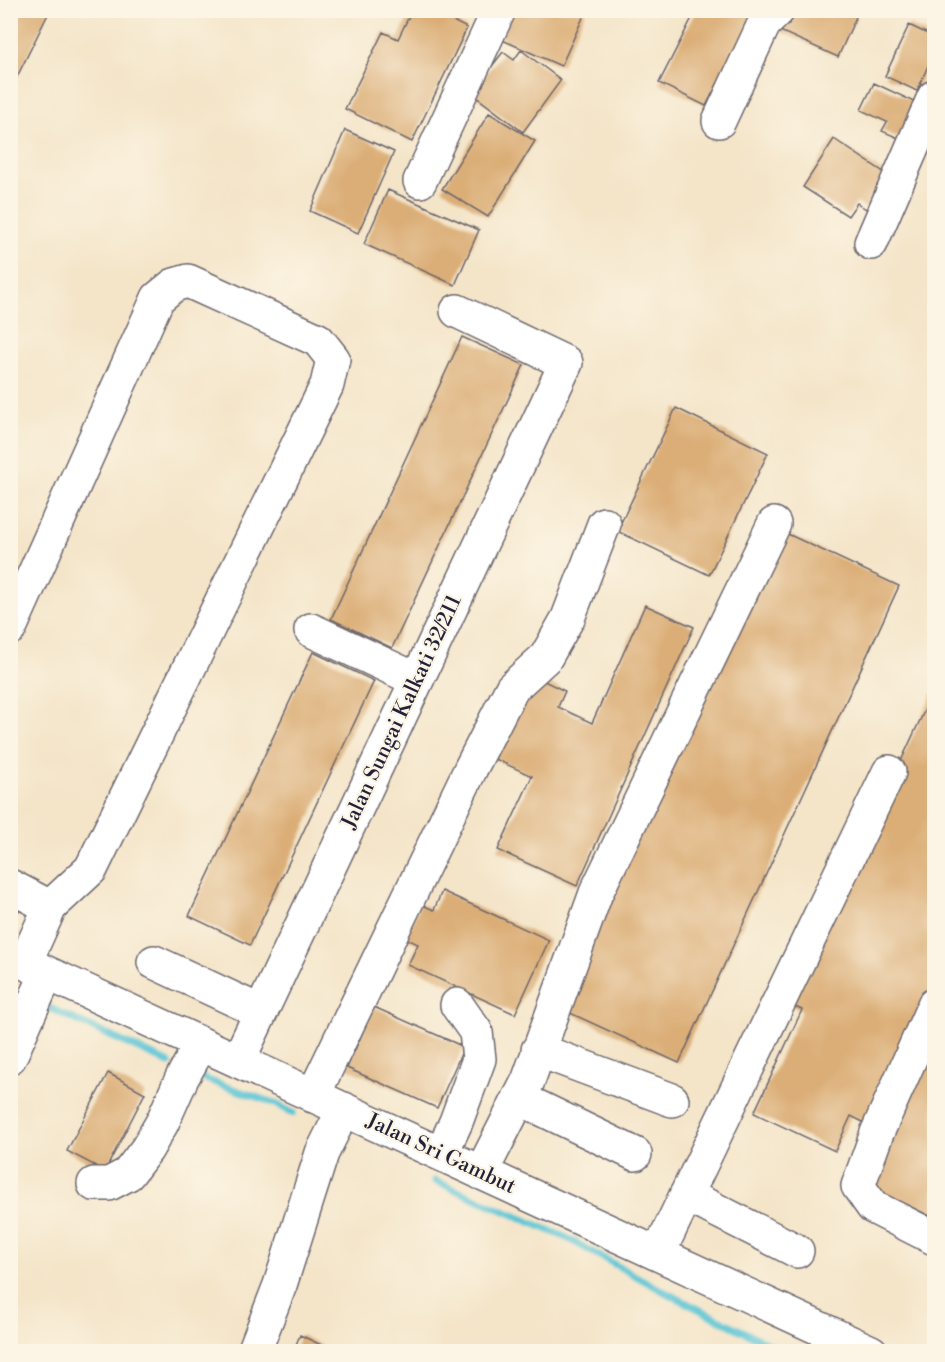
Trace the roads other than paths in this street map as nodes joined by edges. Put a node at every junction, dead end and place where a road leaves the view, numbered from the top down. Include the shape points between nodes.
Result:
1 (499, 10) edge
2 (778, 10) edge
3 (934, 97) edge
4 (719, 121) dead end
5 (420, 181) dead end
6 (871, 243) dead end
7 (457, 311) dead end
8 (604, 524) dead end
9 (774, 524) dead end
10 (10, 628) edge
11 (312, 630) dead end
12 (417, 680) junction
13 (888, 772) dead end
14 (10, 886) edge
15 (50, 906) junction
16 (154, 962) dead end
17 (28, 964) edge
18 (457, 1005) dead end
19 (934, 1005) edge
20 (261, 1012) junction
21 (201, 1044) junction
22 (538, 1050) junction
23 (10, 1057) edge
24 (238, 1061) junction
25 (314, 1096) junction
26 (519, 1098) junction
27 (672, 1100) dead end
28 (344, 1109) junction
29 (441, 1154) junction
30 (635, 1154) dead end
31 (481, 1173) junction
32 (94, 1184) dead end
33 (686, 1195) junction
34 (934, 1238) edge
35 (797, 1251) dead end
36 (658, 1254) junction
37 (254, 1352) edge
38 (872, 1352) edge

1 - 5 street
2 - 4 street via 764,24
3 - 6 street
7 - 12 street, Jalan Sungai Kalkati 32/211 via 566,363
8 - 25 street via 568,618 546,657 512,688
9 - 22 street via 596,893
10 - 15 street via 158,297 174,285 188,281 318,340 333,359 327,385 91,869
11 - 12 street
12 - 20 street, Jalan Sungai Kalkati 32/211
13 - 33 street
14 - 15 street
15 - 17 street
16 - 20 street
17 - 21 street, Jalan Sri Gambut
17 - 23 street
18 - 29 street via 476,1032 479,1059
19 - 34 street via 877,1133 858,1186 873,1207
20 - 24 street, Jalan Sungai Kalkati 32/211
21 - 24 street, Jalan Sri Gambut
21 - 32 street via 147,1149 128,1174 109,1184
22 - 26 street
22 - 27 street
24 - 25 street, Jalan Sri Gambut
25 - 28 street, Jalan Sri Gambut
26 - 30 street
26 - 31 street
28 - 29 street, Jalan Sri Gambut
28 - 37 street via 322,1153
29 - 31 street, Jalan Sri Gambut
31 - 36 street, Jalan Sri Gambut
33 - 35 street
33 - 36 street
36 - 38 street, Jalan Sri Gambut

